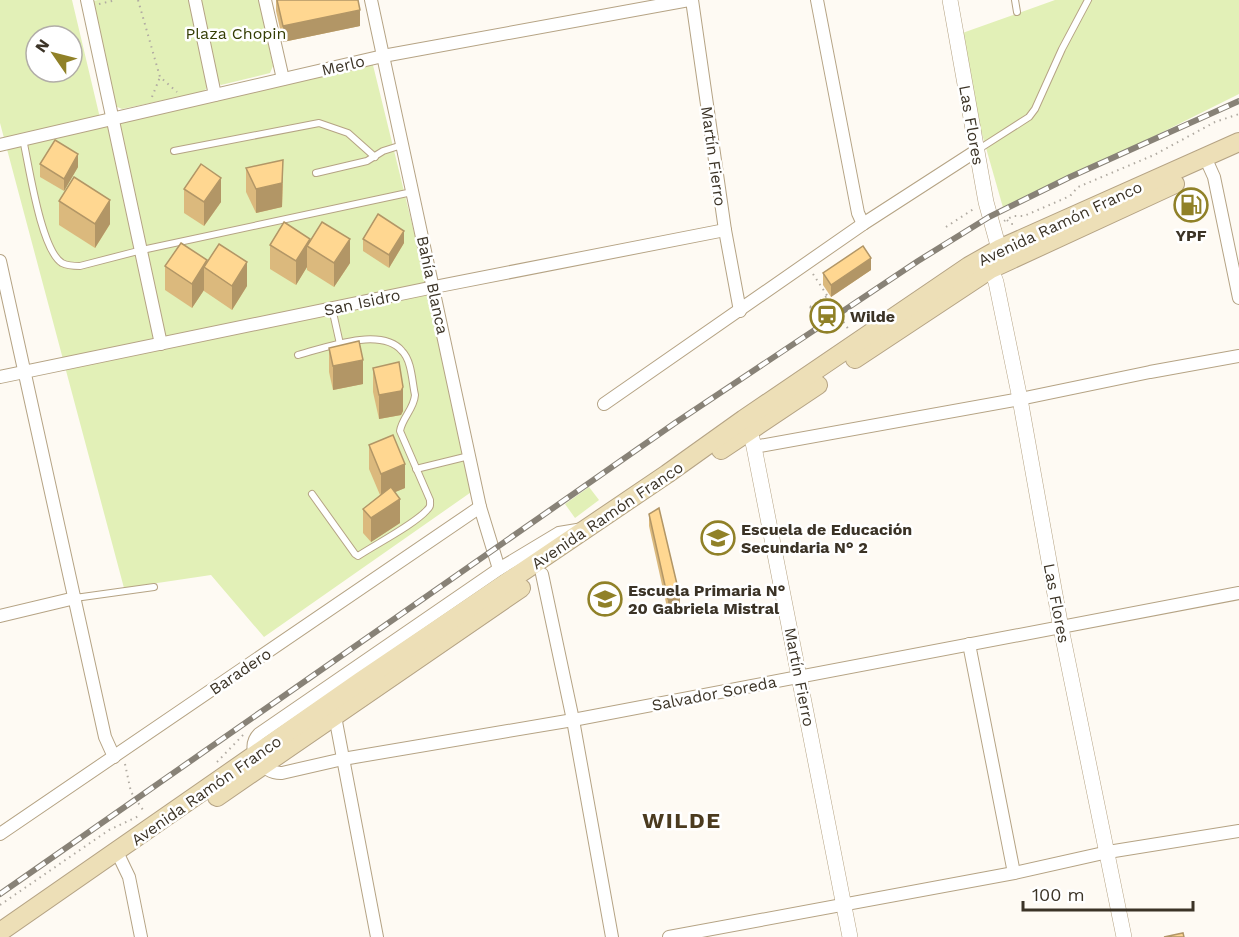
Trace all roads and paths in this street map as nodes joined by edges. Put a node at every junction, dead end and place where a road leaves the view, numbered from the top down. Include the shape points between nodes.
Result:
1 (116, 0) edge
2 (138, 0) edge
3 (195, 0) edge
4 (265, 0) edge
5 (371, 0) edge
6 (691, 0) edge
7 (817, 0) edge
8 (950, 0) edge
9 (1015, 0) edge
10 (1088, 0) edge
11 (87, 3) edge
12 (1017, 12) dead end
13 (383, 56) junction
14 (160, 77) junction
15 (283, 79) junction
16 (214, 95) junction
17 (187, 101) junction
18 (147, 111) junction
19 (1239, 114) edge
20 (113, 118) junction
21 (23, 140) junction
22 (1239, 142) edge
23 (0, 145) edge
24 (402, 145) junction
25 (174, 151) dead end
26 (976, 151) junction
27 (1239, 155) edge
28 (375, 157) junction
29 (1208, 163) junction
30 (1124, 167) dead end
31 (316, 173) dead end
32 (412, 192) junction
33 (986, 202) junction
34 (863, 224) junction
35 (946, 227) dead end
36 (725, 230) junction
37 (999, 249) junction
38 (142, 250) junction
39 (0, 261) edge
40 (807, 264) junction
41 (991, 269) junction
42 (434, 286) junction
43 (827, 296) junction
44 (1239, 298) edge
45 (832, 303) dead end
46 (332, 308) junction
47 (740, 311) junction
48 (840, 317) dead end
49 (160, 344) junction
50 (340, 344) junction
51 (298, 355) dead end
52 (1239, 356) edge
53 (23, 371) junction
54 (0, 376) edge
55 (1020, 399) junction
56 (604, 404) dead end
57 (750, 432) junction
58 (469, 456) junction
59 (416, 469) junction
60 (312, 494) dead end
61 (480, 507) junction
62 (589, 528) junction
63 (499, 569) junction
64 (542, 574) junction
65 (154, 587) dead end
66 (1239, 592) edge
67 (75, 598) junction
68 (0, 616) edge
69 (1061, 628) junction
70 (969, 644) junction
71 (800, 676) junction
72 (341, 679) junction
73 (333, 709) junction
74 (573, 720) junction
75 (118, 753) junction
76 (343, 759) junction
77 (259, 760) junction
78 (150, 820) dead end
79 (1239, 831) edge
80 (0, 834) edge
81 (1108, 852) junction
82 (119, 857) junction
83 (1014, 873) junction
84 (844, 904) junction
85 (0, 932) edge
86 (13, 937) edge
87 (141, 937) edge
88 (377, 937) edge
89 (612, 937) edge
90 (669, 937) edge
91 (850, 937) edge
92 (1124, 937) edge

1 - 11 path
2 - 14 path
3 - 16 street
4 - 15 street
5 - 13 street, Bahía Blanca
6 - 13 street, Merlo
6 - 36 street, Martín Fierro
7 - 34 street
8 - 26 street, Las Flores
9 - 12 lane
10 - 26 lane via 1035,109 1029,117
11 - 20 street
13 - 15 street, Merlo
13 - 24 street, Bahía Blanca
14 - 17 path
14 - 18 path
15 - 16 street, Merlo
16 - 17 street, Merlo
17 - 18 street, Merlo
18 - 20 street, Merlo
19 - 30 path
20 - 21 street, Merlo
20 - 38 street
21 - 23 street, Merlo
21 - 38 lane via 44,234 57,258 80,266
22 - 29 main road, Avenida Ramón Franco
24 - 28 lane
24 - 32 street, Bahía Blanca
25 - 28 lane via 319,123 348,133
26 - 33 street, Las Flores
26 - 34 street
27 - 29 main road, Avenida Ramón Franco
28 - 31 lane
29 - 37 main road, Avenida Ramón Franco
29 - 41 main road, Avenida Ramón Franco
29 - 44 street
32 - 38 lane
32 - 42 street, Bahía Blanca
33 - 35 path
33 - 37 street, Las Flores
34 - 40 street
36 - 42 street, San Isidro
36 - 47 street, Martín Fierro
37 - 57 main road, Avenida Ramón Franco via 969,266
38 - 49 street
39 - 53 street
40 - 43 path
40 - 47 street
41 - 55 street, Las Flores
41 - 57 main road, Avenida Ramón Franco
42 - 46 street, San Isidro
42 - 58 street, Bahía Blanca
43 - 45 path
43 - 48 path, bridge via 810,307 826,331 842,320
46 - 49 street, San Isidro
46 - 50 lane
47 - 56 street
49 - 53 street, San Isidro
50 - 51 lane
50 - 59 lane via 373,339 403,351 416,395 400,431
52 - 55 street
53 - 54 street, San Isidro
53 - 67 street
55 - 57 street
55 - 69 street, Las Flores
57 - 62 main road, Avenida Ramón Franco
57 - 64 main road, Avenida Ramón Franco
57 - 71 street, Martín Fierro
58 - 59 lane
58 - 61 street, Bahía Blanca
59 - 60 lane via 430,501 427,510 358,556
61 - 63 street, Bahía Blanca
61 - 75 street, Baradero
62 - 63 street via 560,533
62 - 73 main road, Avenida Ramón Franco
63 - 72 street
64 - 73 main road, Avenida Ramón Franco
64 - 74 street
65 - 67 lane
66 - 69 street, Salvador Soreda
67 - 68 street
67 - 75 street via 105,737
69 - 70 street, Salvador Soreda
69 - 81 street, Las Flores
70 - 71 street, Salvador Soreda
70 - 83 street
71 - 74 street, Salvador Soreda
71 - 84 street, Martín Fierro
72 - 73 street
72 - 77 street via 259,734 253,743
73 - 76 street
73 - 77 main road, Avenida Ramón Franco
74 - 76 street, Salvador Soreda
74 - 89 street
75 - 78 path via 131,792
75 - 80 street, Baradero
76 - 77 street, Salvador Soreda via 282,773 274,773
76 - 88 street
77 - 82 main road, Avenida Ramón Franco
79 - 81 street
81 - 83 street
81 - 92 street, Las Flores
82 - 85 main road, Avenida Ramón Franco
82 - 86 main road, Avenida Ramón Franco
82 - 87 street via 129,877
83 - 84 street
84 - 90 street
84 - 91 street, Martín Fierro

